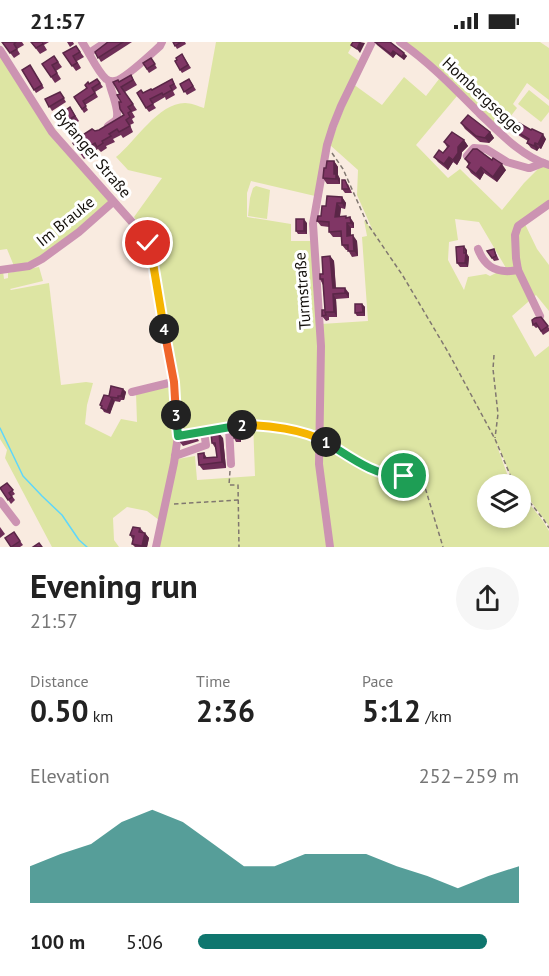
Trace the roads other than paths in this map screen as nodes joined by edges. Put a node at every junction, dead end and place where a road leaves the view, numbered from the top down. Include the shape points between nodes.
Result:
1 (82, 42) edge
2 (106, 42) edge
3 (162, 42) edge
4 (372, 42) edge
5 (400, 42) edge
6 (0, 50) edge
7 (89, 52) junction
8 (109, 81) junction
9 (100, 130) edge
10 (467, 156) edge
11 (546, 164) edge
12 (113, 202) junction
13 (549, 204) edge
14 (478, 249) dead end
15 (0, 270) edge
16 (518, 270) junction
17 (540, 316) edge
18 (174, 382) junction
19 (132, 392) dead end
20 (204, 432) junction
21 (178, 436) junction
22 (175, 456) junction
23 (231, 464) road end
24 (0, 501) edge
25 (16, 522) dead end
26 (156, 547) edge
27 (330, 547) edge

1 - 7 street
2 - 7 street
3 - 8 street via 123,77
4 - 27 street, Turmstraße via 327,145 313,224 321,346 319,464
5 - 11 street, Hombergsegge via 512,143
6 - 12 street, Byfanger Straße via 52,132
7 - 8 street
8 - 9 street via 117,117
10 - 11 street via 474,148 486,148 507,162 528,168
12 - 15 street, Im Brauke via 42,259 29,266
12 - 18 street, Byfanger Straße via 148,243
13 - 16 street via 516,229
14 - 16 street via 492,268
16 - 17 street
18 - 19 street
18 - 21 street, Byfanger Straße
20 - 21 street
20 - 22 street via 207,445
20 - 23 street via 229,428
21 - 22 street, Byfanger Straße
22 - 26 street, Byfanger Straße
24 - 25 street

